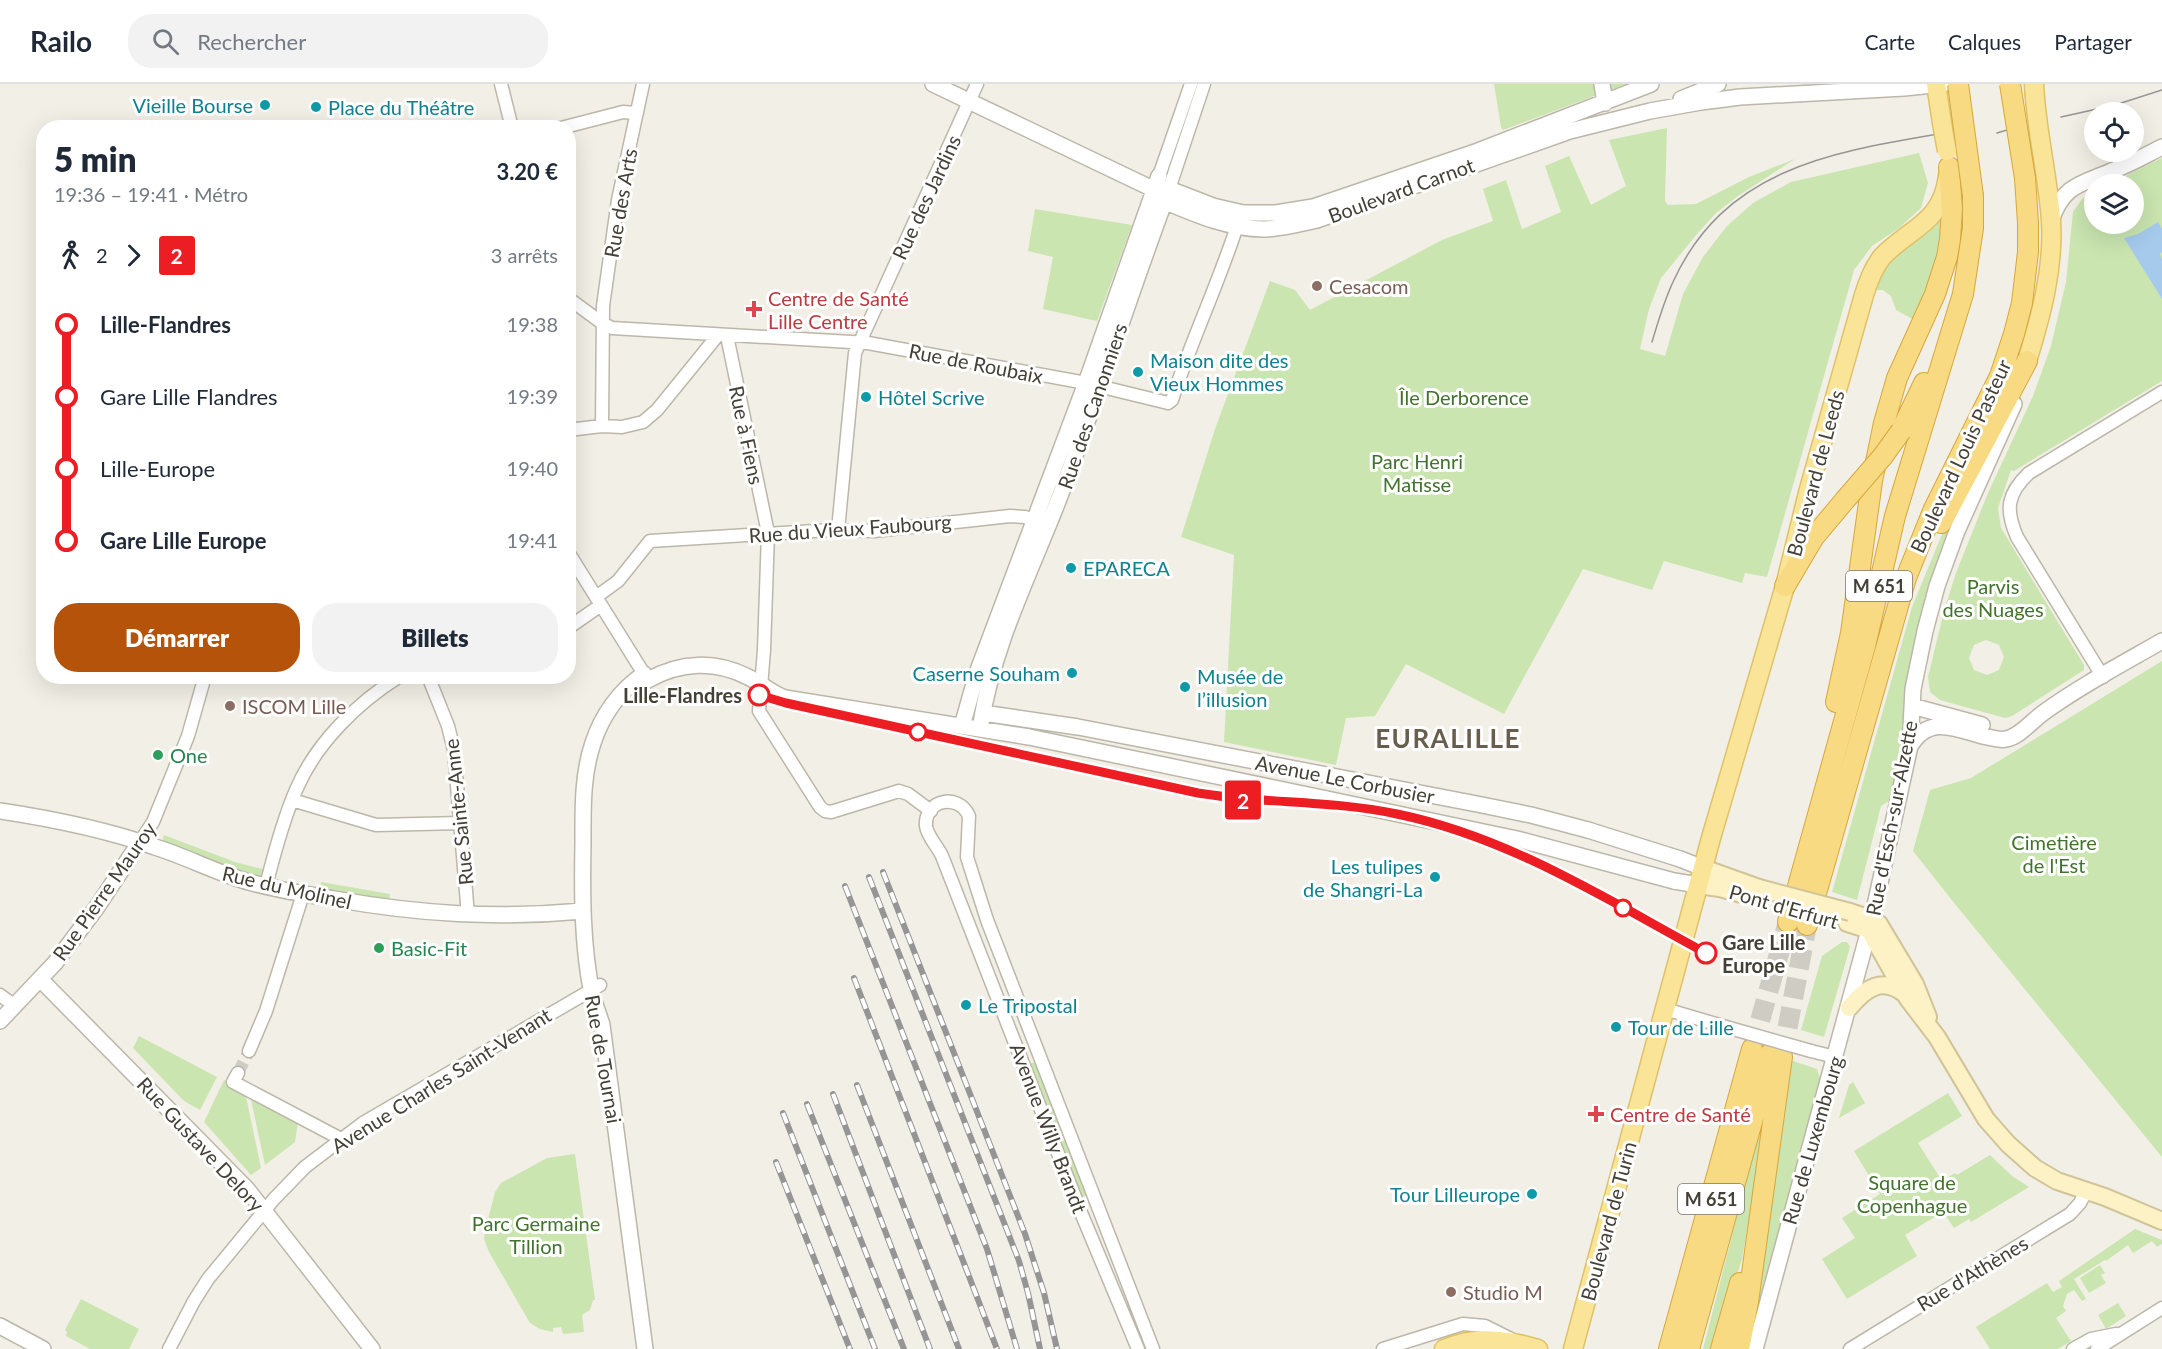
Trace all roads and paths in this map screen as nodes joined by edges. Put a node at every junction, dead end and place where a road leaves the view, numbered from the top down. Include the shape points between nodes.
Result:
1 (501, 84) edge
2 (643, 84) edge
3 (933, 84) edge
4 (977, 84) edge
5 (1191, 84) edge
6 (1204, 84) edge
7 (1602, 84) edge
8 (1651, 84) edge
9 (1718, 84) edge
10 (1938, 84) edge
11 (1958, 84) edge
12 (2010, 84) edge
13 (2034, 84) edge
14 (1610, 100) junction
15 (969, 101) junction
16 (1650, 111) junction
17 (637, 113) junction
18 (511, 120) edge
19 (576, 124) edge
20 (2162, 147) edge
21 (1948, 159) junction
22 (1162, 189) junction
23 (2051, 221) junction
24 (1237, 226) junction
25 (1970, 250) junction
26 (576, 304) edge
27 (602, 323) junction
28 (723, 336) junction
29 (859, 342) junction
30 (2027, 361) junction
31 (1092, 385) junction
32 (2162, 392) edge
33 (602, 426) junction
34 (576, 429) edge
35 (1041, 523) junction
36 (838, 530) junction
37 (768, 533) junction
38 (576, 565) edge
39 (1785, 586) junction
40 (599, 601) junction
41 (576, 621) edge
42 (2162, 641) edge
43 (692, 665) joint
44 (2103, 676) junction
45 (646, 677) junction
46 (203, 684) edge
47 (389, 684) edge
48 (431, 684) edge
49 (761, 684) junction
50 (1912, 706) junction
51 (1868, 710) junction
52 (2044, 712) junction
53 (981, 721) junction
54 (962, 726) junction
55 (1910, 746) junction
56 (292, 800) junction
57 (0, 811) edge
58 (931, 811) junction
59 (461, 823) junction
60 (140, 842) junction
61 (1801, 873) junction
62 (1700, 876) junction
63 (266, 886) junction
64 (303, 894) junction
65 (583, 911) junction
66 (468, 915) junction
67 (1871, 924) junction
68 (40, 979) junction
69 (596, 987) junction
70 (0, 995) edge
71 (1905, 995) junction
72 (15, 1006) junction
73 (1849, 1008) junction
74 (1665, 1009) junction
75 (0, 1021) edge
76 (1936, 1037) junction
77 (249, 1052) tunnel mouth
78 (1769, 1053) junction
79 (1835, 1057) junction
80 (238, 1073) dead end
81 (341, 1139) junction
82 (2086, 1191) junction
83 (1762, 1194) junction
84 (265, 1211) junction
85 (2162, 1221) edge
86 (2162, 1308) edge
87 (0, 1326) edge
88 (2123, 1333) junction
89 (1520, 1344) junction
90 (43, 1349) edge
91 (169, 1349) edge
92 (372, 1349) edge
93 (645, 1349) edge
94 (1138, 1349) edge
95 (1153, 1349) edge
96 (1383, 1349) edge
97 (1444, 1349) edge
98 (1538, 1349) edge
99 (1573, 1349) edge
100 (1669, 1349) edge
101 (1689, 1349) edge
102 (1721, 1349) edge
103 (1739, 1349) edge
104 (1755, 1349) edge
105 (1850, 1349) edge
106 (2073, 1349) edge
107 (2097, 1349) edge

1 - 18 street
2 - 17 street, Rue des Arts
3 - 15 street, Boulevard Carnot
4 - 15 street, Rue des Jardins
5 - 22 street, Rue des Canonniers
6 - 22 street, Rue des Canonniers
7 - 14 street
8 - 14 street, Boulevard Carnot
9 - 16 street, Boulevard Carnot
10 - 16 street, Boulevard Carnot via 1740,97
10 - 21 main road, Boulevard de Leeds, bridge
11 - 25 highway, Boulevard Louis Pasteur / M 651, bridge via 1973,196
12 - 51 highway, Boulevard Louis Pasteur / M 651, bridge via 2028,223 2022,303 1996,384 1915,553 1893,616
13 - 23 main road, Boulevard Louis Pasteur
14 - 22 street, Boulevard Carnot via 1478,151 1313,207 1243,213
15 - 22 street, Boulevard Carnot
15 - 29 street, Rue des Jardins
16 - 24 street, Boulevard Carnot via 1570,131 1317,220 1280,228
17 - 19 street via 623,112
17 - 27 street, Rue des Arts via 618,200
20 - 23 street via 2072,188 2061,199
21 - 39 main road, Boulevard de Leeds via 1944,192 1931,216 1882,258 1868,284
21 - 61 highway via 1952,209 1947,257 1935,294 1897,378 1884,423 1851,633
22 - 24 street, Boulevard Carnot via 1208,218
22 - 31 street, Rue des Canonniers
23 - 30 main road, Boulevard Louis Pasteur via 2046,286
24 - 31 street, Rue de Roubaix via 1170,402
25 - 39 highway, bridge via 1940,342 1901,431 1814,537
25 - 61 highway, Boulevard Louis Pasteur / M 651 via 1963,294 1897,508 1865,646
26 - 27 street
27 - 28 street, Rue de Roubaix via 620,329
27 - 33 street, Rue des Arts
28 - 29 street, Rue de Roubaix
28 - 33 street via 643,422 622,428
28 - 37 street, Rue à Fiens
29 - 31 street, Rue de Roubaix
29 - 36 street, Rue des Jardins
30 - 50 street, Boulevard Louis Pasteur via 2016,398 1941,574 1920,650
30 - 51 highway via 1942,521
31 - 35 street, Rue des Canonniers
32 - 44 street via 2029,473 2011,496 2009,515 2017,537
33 - 34 street
35 - 36 street, Rue du Vieux Faubourg via 1010,516 874,531
35 - 53 street, Rue des Canonniers via 996,656
35 - 54 street, Rue des Canonniers via 977,673
36 - 37 street, Rue du Vieux Faubourg
37 - 40 street, Rue du Vieux Faubourg via 650,541
37 - 49 street, Rue à Fiens
38 - 40 street
39 - 62 main road, Boulevard de Leeds
40 - 41 street
40 - 45 street
42 - 44 street
43 - 45 street, Rue de Tournai
43 - 49 street, Avenue Le Corbusier via 725,668
44 - 52 street
45 - 65 street, Rue de Tournai via 623,692 605,716 592,744 583,798
46 - 60 street, Rue Pierre Mauroy via 188,736 153,822
47 - 56 street via 363,703 326,742
48 - 59 street, Rue Sainte-Anne via 451,736
49 - 54 street, Avenue Le Corbusier via 785,698
49 - 58 street, Rue à Fiens via 760,713 824,810 831,812 899,791
50 - 52 street via 2002,731
50 - 55 street, Rue d'Esch-sur-Alzette
51 - 61 highway, Boulevard Louis Pasteur / M 651 via 1798,923
52 - 55 street via 2008,739 1932,726 1920,732
53 - 54 street, Avenue Le Corbusier
53 - 62 street, Avenue Le Corbusier, bridge via 1102,752 1498,835 1674,881
53 - 62 street, Avenue Le Corbusier, bridge via 1078,727 1531,815 1680,859
55 - 67 street, Rue d'Esch-sur-Alzette
56 - 59 street via 375,825
56 - 63 street
57 - 60 street, Rue du Molinel via 65,822
58 - 94 street, Avenue Willy Brandt via 927,829 942,856
58 - 95 street, Avenue Willy Brandt via 941,802 951,801 961,805 969,816 967,857 987,920
59 - 66 street, Rue Sainte-Anne
60 - 63 street, Rue du Molinel
60 - 68 street, Rue Pierre Mauroy via 86,922
62 - 67 main road, Pont d'Erfurt via 1720,888 1758,893
62 - 74 main road, Boulevard de Turin
63 - 64 street, Rue du Molinel
64 - 66 street, Rue du Molinel via 393,909
64 - 77 street
65 - 66 street, Rue du Molinel
65 - 69 street, Rue de Tournai
67 - 71 main road
67 - 73 street, Rue de Luxembourg
67 - 76 main road via 1882,928 1915,984
68 - 72 street, Rue Pierre Mauroy
68 - 84 street, Rue Gustave Delory via 247,1188
69 - 81 street, Avenue Charles Saint-Venant
69 - 93 street, Rue de Tournai
70 - 72 street
71 - 73 main road via 1893,987 1875,986
71 - 76 main road
72 - 75 street, Rue Pierre Mauroy
73 - 79 street, Rue de Luxembourg
74 - 79 street, bridge
74 - 99 main road, Boulevard de Turin
76 - 82 main road via 1980,1109 2008,1144 2045,1175
78 - 83 highway
78 - 100 highway, M 651
78 - 101 highway, M 651
79 - 104 street, Rue de Luxembourg
80 - 81 street via 233,1082
81 - 84 street, Avenue Charles Saint-Venant via 291,1181
82 - 85 main road
82 - 105 street, Rue d'Athènes via 2070,1214
83 - 102 highway
83 - 103 highway
84 - 91 street, Avenue Charles Saint-Venant via 204,1285
84 - 92 street, Rue Gustave Delory
86 - 88 street
87 - 90 street
88 - 106 street via 2091,1339
88 - 107 street
89 - 96 street via 1492,1328 1463,1324
89 - 97 main road via 1475,1340
89 - 98 main road

